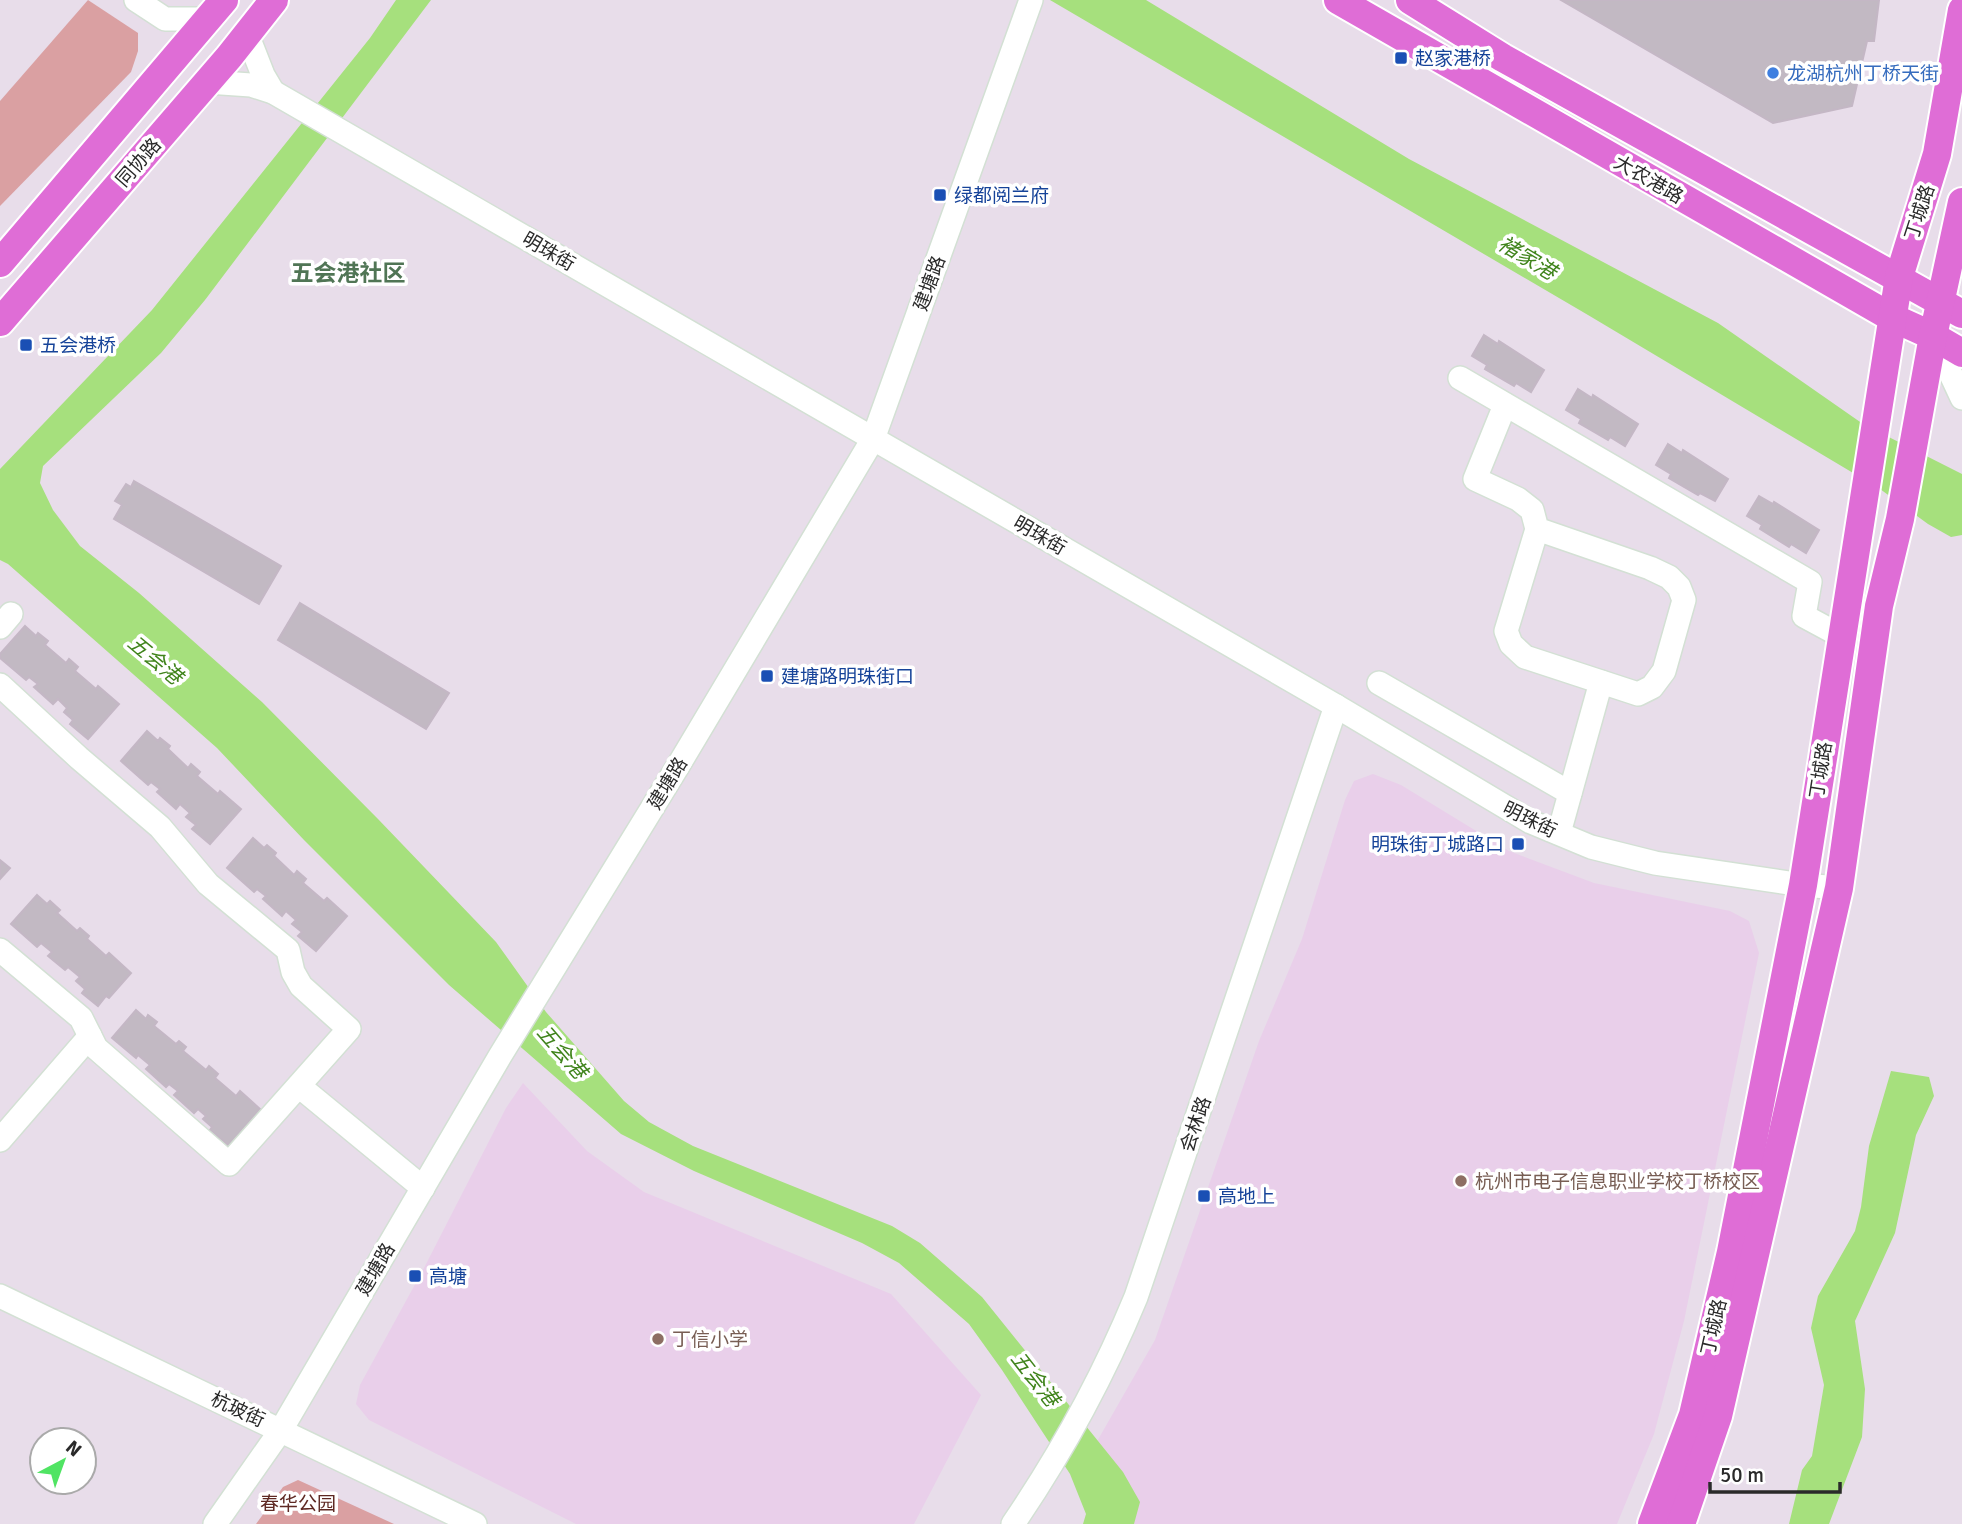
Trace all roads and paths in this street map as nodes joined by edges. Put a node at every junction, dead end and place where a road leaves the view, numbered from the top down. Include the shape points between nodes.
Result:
1 (136, 0) edge
2 (274, 0) edge
3 (1031, 0) edge
4 (1338, 0) edge
5 (1410, 0) edge
6 (216, 9) edge
7 (1962, 10) edge
8 (165, 19) junction
9 (247, 34) junction
10 (173, 60) junction
11 (207, 82) junction
12 (273, 92) junction
13 (1962, 202) edge
14 (0, 263) edge
15 (1899, 277) junction
16 (1951, 308) edge
17 (1891, 317) junction
18 (0, 322) edge
19 (1933, 336) junction
20 (1962, 353) edge
21 (1460, 378) dead end
22 (1962, 398) edge
23 (1505, 405) junction
24 (873, 439) junction
25 (1537, 529) junction
26 (1840, 636) junction
27 (1601, 682) junction
28 (1379, 683) dead end
29 (0, 685) edge
30 (1336, 706) junction
31 (1570, 793) junction
32 (1559, 833) junction
33 (1803, 885) junction
34 (1839, 888) junction
35 (0, 950) edge
36 (90, 1036) junction
37 (299, 1086) junction
38 (0, 1140) edge
39 (423, 1188) junction
40 (0, 1296) edge
41 (281, 1430) junction
42 (215, 1524) edge
43 (475, 1524) edge
44 (1013, 1524) edge
45 (1652, 1524) edge
46 (1681, 1524) edge

1 - 8 street
2 - 9 main road, 同协路
3 - 24 street, 建塘路
4 - 17 main road, 大农港路
5 - 15 main road, 大农港路 via 1503,58
6 - 8 street
6 - 10 main road, 同协路
7 - 15 main road, 丁城路 via 1937,154
8 - 10 street
9 - 11 main road, 同协路
9 - 12 street
10 - 14 main road, 同协路
11 - 12 street, 明珠街 via 251,85
11 - 18 main road, 同协路
12 - 24 street, 明珠街
13 - 16 main road, 丁城路
15 - 16 main road, 大农港路
15 - 17 main road, 丁城路
16 - 19 main road, 丁城路
17 - 19 main road, 大农港路
17 - 26 main road, 丁城路
19 - 20 main road, 大农港路
19 - 22 street
19 - 34 main road, 丁城路 via 1880,606
21 - 23 street
23 - 25 street via 1475,480 1532,510
23 - 26 street via 1810,582 1804,616
24 - 30 street, 明珠街
24 - 39 street, 建塘路
25 - 27 street via 1506,631 1511,643 1525,657
25 - 27 street via 1650,568 1679,587 1684,600 1664,671 1652,687 1638,694
26 - 33 main road, 丁城路
27 - 31 street
28 - 31 street
29 - 37 street via 160,827 208,884 288,950 301,986 349,1030
30 - 32 street, 明珠街 via 1520,815
30 - 44 street, 会林路 via 1136,1297 1082,1411
31 - 32 street
32 - 33 street, 明珠街 via 1591,847 1655,863
33 - 34 street, 明珠街
33 - 45 main road, 丁城路 via 1728,1266 1693,1415
34 - 46 main road, 丁城路 via 1718,1416
35 - 36 street via 81,1018
36 - 37 street via 96,1048 229,1164
36 - 38 street
37 - 39 street
39 - 41 street, 建塘路
40 - 41 street, 杭玻街
41 - 42 street, 建塘路
41 - 43 street, 杭玻街

